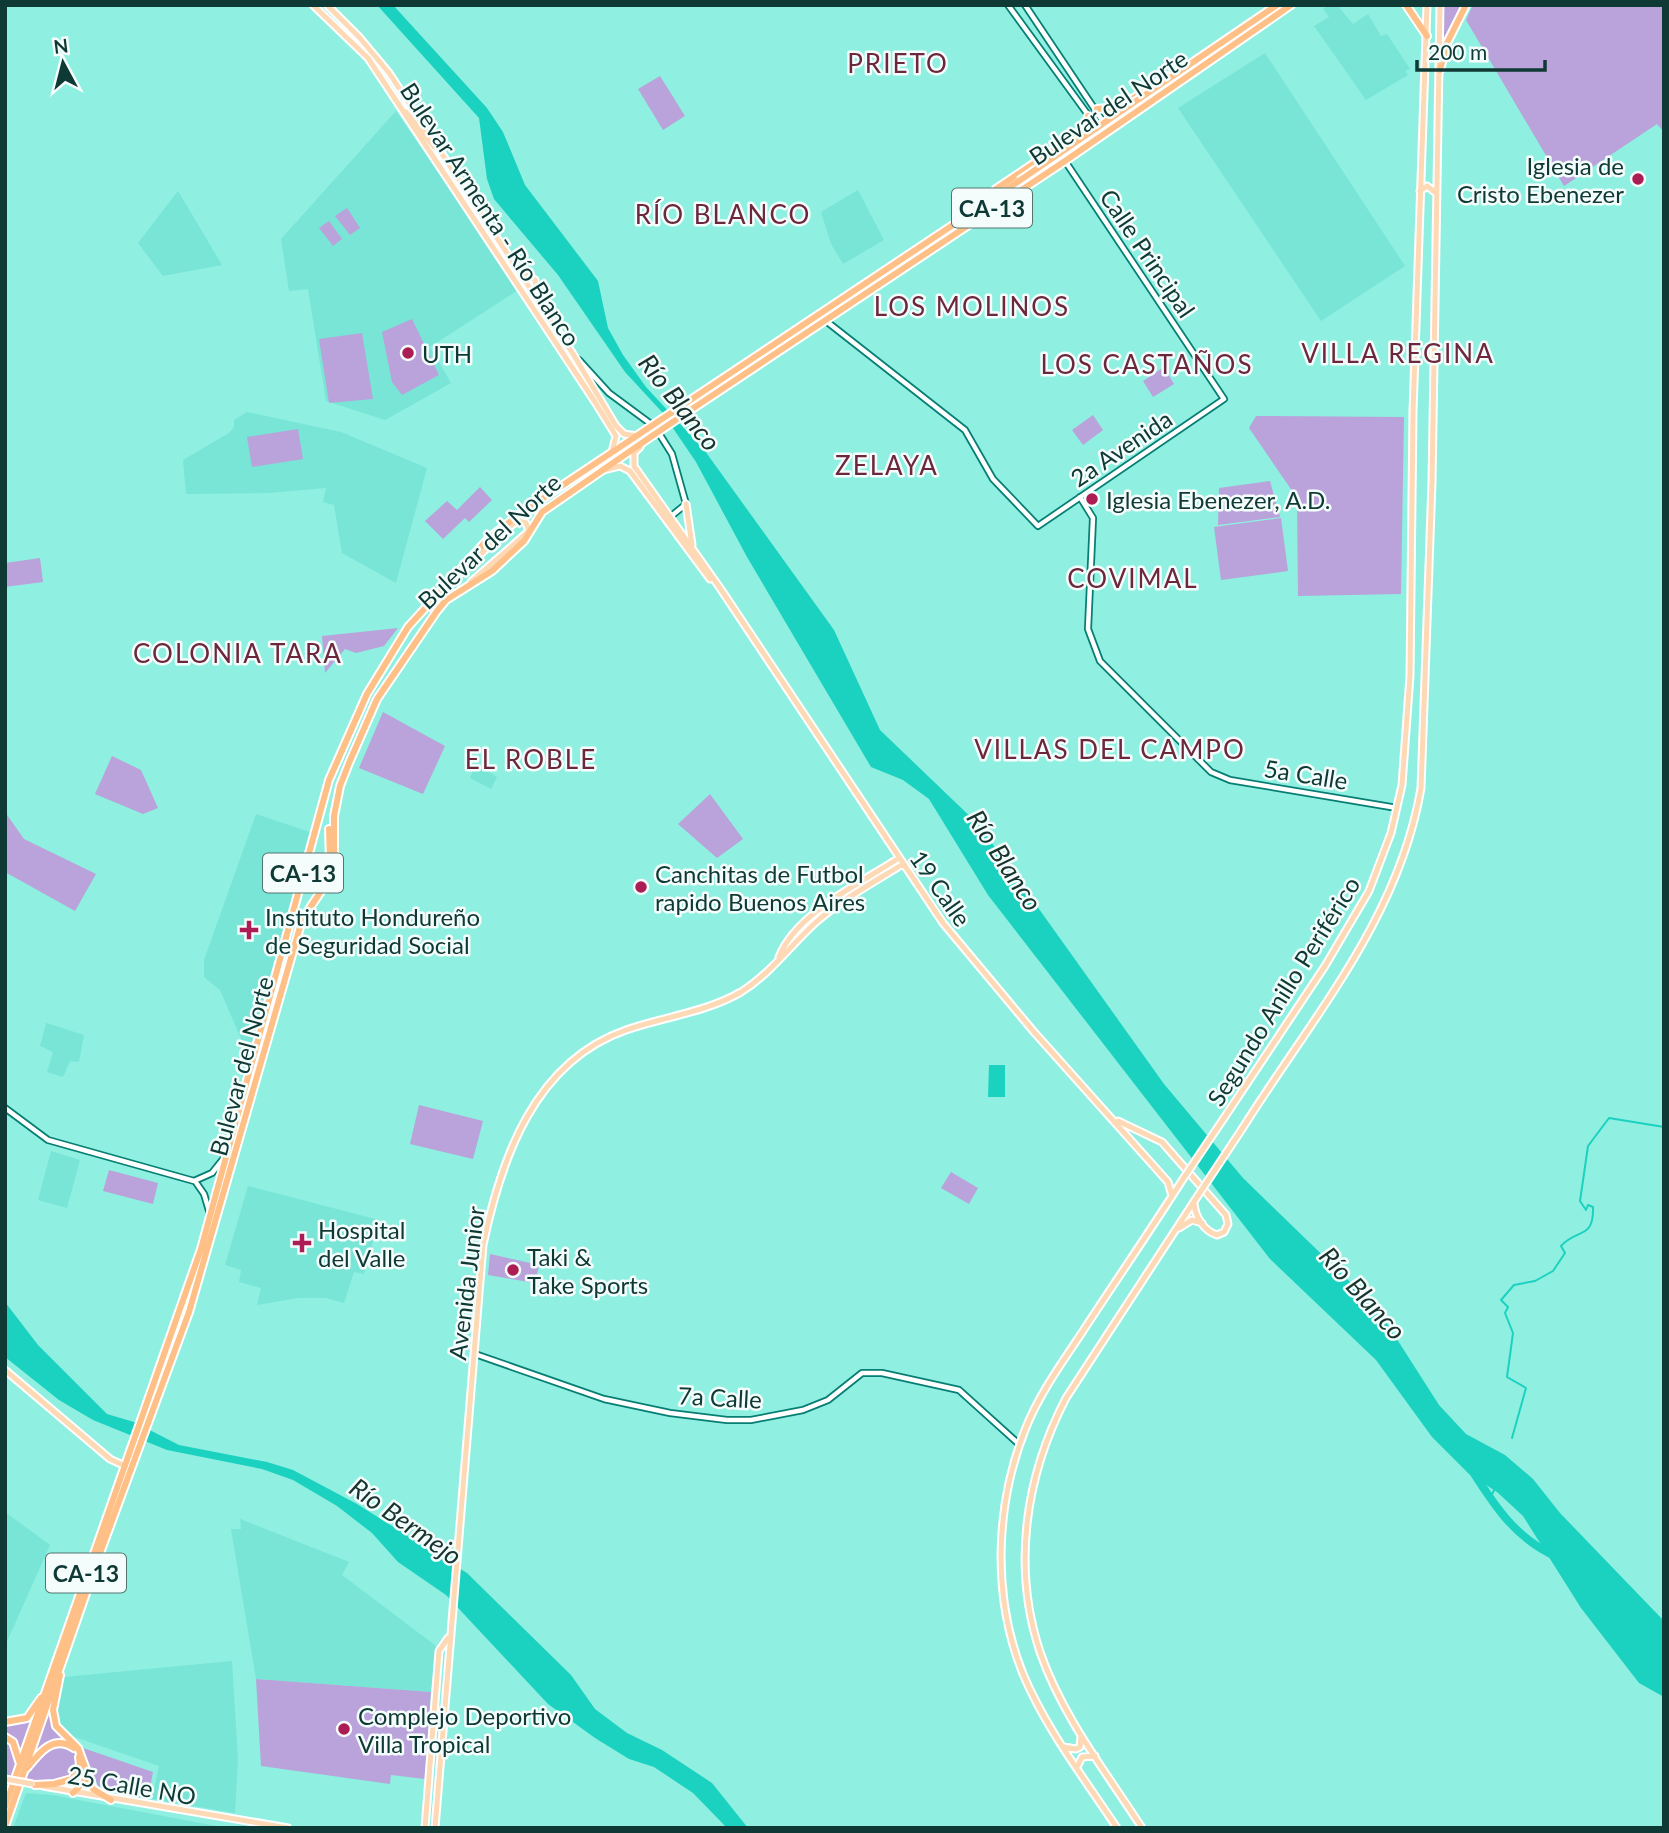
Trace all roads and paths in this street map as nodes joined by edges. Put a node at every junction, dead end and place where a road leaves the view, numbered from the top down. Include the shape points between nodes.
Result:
1 (313, 5) edge
2 (327, 5) edge
3 (1009, 5) edge
4 (1025, 5) edge
5 (1277, 5) edge
6 (1292, 5) edge
7 (1406, 5) edge
8 (1427, 5) edge
9 (1440, 5) edge
10 (1466, 5) edge
11 (1427, 36) junction
12 (1187, 67) junction
13 (1440, 70) junction
14 (1179, 83) junction
15 (1097, 109) junction
16 (1111, 109) junction
17 (404, 112) junction
18 (1088, 116) junction
19 (1116, 122) junction
20 (1085, 129) junction
21 (1105, 130) junction
22 (1095, 136) junction
23 (439, 151) junction
24 (1065, 161) junction
25 (1015, 193) junction
26 (1419, 193) junction
27 (1436, 193) junction
28 (987, 202) junction
29 (493, 247) junction
30 (531, 290) junction
31 (826, 321) junction
32 (573, 354) junction
33 (571, 366) junction
34 (614, 397) junction
35 (599, 399) junction
36 (1224, 399) joint
37 (619, 434) junction
38 (637, 436) junction
39 (644, 442) junction
40 (610, 454) junction
41 (602, 470) junction
42 (1080, 497) junction
43 (686, 504) junction
44 (668, 519) junction
45 (692, 548) junction
46 (720, 588) junction
47 (435, 595) junction
48 (446, 600) junction
49 (1424, 675) junction
50 (1410, 676) junction
51 (377, 678) junction
52 (1408, 690) junction
53 (1423, 690) junction
54 (340, 786) junction
55 (1398, 808) junction
56 (901, 861) junction
57 (5, 1108) edge
58 (1115, 1120) junction
59 (230, 1150) junction
60 (1183, 1180) junction
61 (194, 1181) junction
62 (1168, 1182) junction
63 (1172, 1196) junction
64 (1194, 1201) junction
65 (210, 1219) junction
66 (1202, 1223) junction
67 (1175, 1231) junction
68 (475, 1354) junction
69 (5, 1370) edge
70 (146, 1420) junction
71 (1020, 1445) junction
72 (132, 1458) junction
73 (125, 1466) junction
74 (448, 1638) junction
75 (61, 1665) junction
76 (47, 1691) junction
77 (5, 1722) edge
78 (1081, 1734) junction
79 (5, 1737) edge
80 (1064, 1747) junction
81 (1096, 1756) junction
82 (20, 1765) junction
83 (1077, 1767) junction
84 (86, 1772) junction
85 (24, 1773) junction
86 (5, 1779) edge
87 (34, 1785) junction
88 (73, 1793) junction
89 (111, 1800) junction
90 (5, 1807) edge
91 (5, 1826) edge
92 (288, 1828) edge
93 (425, 1828) edge
94 (435, 1828) edge
95 (1116, 1828) edge
96 (1142, 1828) edge

1 - 17 main road, Bulevar Armenta - Río Blanco via 360,49
2 - 23 main road, Bulevar Armenta - Río Blanco via 383,65
3 - 18 street
4 - 15 street
5 - 12 highway, Bulevar del Norte / CA-13
6 - 14 highway, Bulevar del Norte / CA-13
7 - 11 highway
8 - 11 main road, Segundo Anillo Periférico
9 - 13 main road, Segundo Anillo Periférico
10 - 13 highway via 1447,43
11 - 26 main road, Segundo Anillo Periférico
12 - 16 highway
12 - 28 highway, Bulevar del Norte / CA-13, bridge
13 - 27 main road, Segundo Anillo Periférico
14 - 19 highway
14 - 24 highway, Bulevar del Norte / CA-13
15 - 16 highway
15 - 21 street
16 - 19 highway via 1108,118
17 - 23 main road
17 - 29 main road, Bulevar Armenta - Río Blanco
18 - 20 highway
18 - 21 street
19 - 21 highway
20 - 22 highway via 1093,127
20 - 28 highway via 996,189
21 - 22 highway
22 - 25 highway
23 - 30 main road, Bulevar Armenta - Río Blanco
24 - 25 highway, Bulevar del Norte / CA-13
24 - 36 street, Calle Principal
25 - 31 highway, Bulevar del Norte / CA-13
26 - 27 main road via 1427,186
26 - 50 main road, Segundo Anillo Periférico
27 - 49 main road, Segundo Anillo Periférico
28 - 38 highway, Bulevar del Norte / CA-13, bridge
29 - 30 main road via 524,290
29 - 33 main road, Bulevar Armenta - Río Blanco
30 - 32 main road, Bulevar Armenta - Río Blanco
31 - 39 highway, Bulevar del Norte / CA-13, bridge
31 - 42 street, 2a Avenida via 965,430 993,479 1038,526
32 - 34 street
32 - 35 main road, Bulevar Armenta - Río Blanco
33 - 35 main road
33 - 37 main road, Bulevar Armenta - Río Blanco
34 - 35 street
34 - 43 street via 655,427 671,454
35 - 37 main road, Bulevar Armenta - Río Blanco
36 - 42 street, 2a Avenida
37 - 38 main road
37 - 40 main road
38 - 40 highway, Bulevar del Norte / CA-13
39 - 41 highway, Bulevar del Norte / CA-13
39 - 44 main road, 19 Calle via 634,453 634,466
40 - 47 highway, Bulevar del Norte / CA-13 via 521,513
41 - 44 main road, 19 Calle via 620,466 630,471
41 - 48 highway, Bulevar del Norte / CA-13 via 542,512 530,535 492,570
42 - 55 street, 5a Calle via 1093,518 1088,629 1100,661 1210,772 1230,780
43 - 44 street
43 - 45 main road
44 - 45 main road, 19 Calle
44 - 46 main road, 19 Calle
45 - 46 main road, 19 Calle
46 - 56 main road, 19 Calle
47 - 48 main road via 513,524 526,523 529,531 525,535
47 - 51 highway, Bulevar del Norte / CA-13 via 408,627
48 - 54 highway, Bulevar del Norte / CA-13 via 377,699
49 - 50 main road
49 - 53 main road, Segundo Anillo Periférico
50 - 52 main road, Segundo Anillo Periférico
51 - 54 highway via 335,769 321,814 307,880 314,888 323,882 330,860 330,819
51 - 59 highway, Bulevar del Norte / CA-13 via 329,780
52 - 53 main road
52 - 55 main road, Segundo Anillo Periférico
53 - 64 main road, Segundo Anillo Periférico, bridge via 1421,788 1408,850 1395,882 1370,933
54 - 70 highway, Bulevar del Norte / CA-13 via 334,816 334,861 302,920 206,1256
55 - 60 main road, Segundo Anillo Periférico, bridge via 1384,856 1350,925
56 - 58 main road, 19 Calle via 965,951
56 - 68 main road, Avenida Junior via 817,921 754,983 724,1001 593,1045 551,1081 527,1116 498,1181 483,1245
57 - 61 street via 54,1142
58 - 62 main road, 19 Calle
58 - 66 main road via 1162,1142 1224,1212 1228,1224 1217,1235
59 - 61 street via 212,1173
59 - 65 highway, Bulevar del Norte / CA-13
60 - 62 main road
60 - 63 main road, Segundo Anillo Periférico
61 - 65 street via 204,1194
62 - 63 main road, 19 Calle
63 - 71 main road, Segundo Anillo Periférico via 1064,1360
64 - 66 main road
64 - 67 main road, Segundo Anillo Periférico
65 - 70 highway, Bulevar del Norte / CA-13
66 - 67 main road via 1189,1221
67 - 78 main road, Segundo Anillo Periférico via 1066,1398 1044,1445 1029,1500 1025,1554 1034,1629 1050,1675
68 - 71 street, 7a Calle via 603,1398 727,1420 776,1417 803,1409 828,1400 862,1373 882,1373 959,1391
68 - 74 main road, Avenida Junior
69 - 73 main road via 100,1452
70 - 72 highway, Bulevar del Norte / CA-13
71 - 80 main road, Segundo Anillo Periférico via 1003,1517 1006,1608 1023,1673
72 - 73 highway, Bulevar del Norte / CA-13
72 - 75 highway, Bulevar del Norte / CA-13
73 - 76 highway, Bulevar del Norte / CA-13
74 - 93 main road, Avenida Junior via 439,1651
74 - 94 main road, Avenida Junior
75 - 84 highway via 53,1720 78,1748
75 - 85 highway, Bulevar del Norte / CA-13
76 - 77 highway via 26,1718
76 - 82 highway, Bulevar del Norte / CA-13
78 - 80 main road via 1080,1747
78 - 81 main road, Segundo Anillo Periférico
79 - 82 highway via 13,1742
80 - 83 main road, Segundo Anillo Periférico
81 - 83 main road via 1082,1757
81 - 96 main road, Segundo Anillo Periférico
82 - 90 highway, Bulevar del Norte / CA-13
83 - 95 main road, Segundo Anillo Periférico
84 - 88 highway via 84,1782
84 - 89 highway via 93,1789
85 - 87 highway via 48,1745 64,1742 72,1746 80,1765 72,1779
85 - 91 highway, Bulevar del Norte / CA-13
86 - 87 main road, 25 Calle NO, bridge
87 - 88 main road, 25 Calle NO
88 - 89 main road, 25 Calle NO
89 - 92 main road, 25 Calle NO

